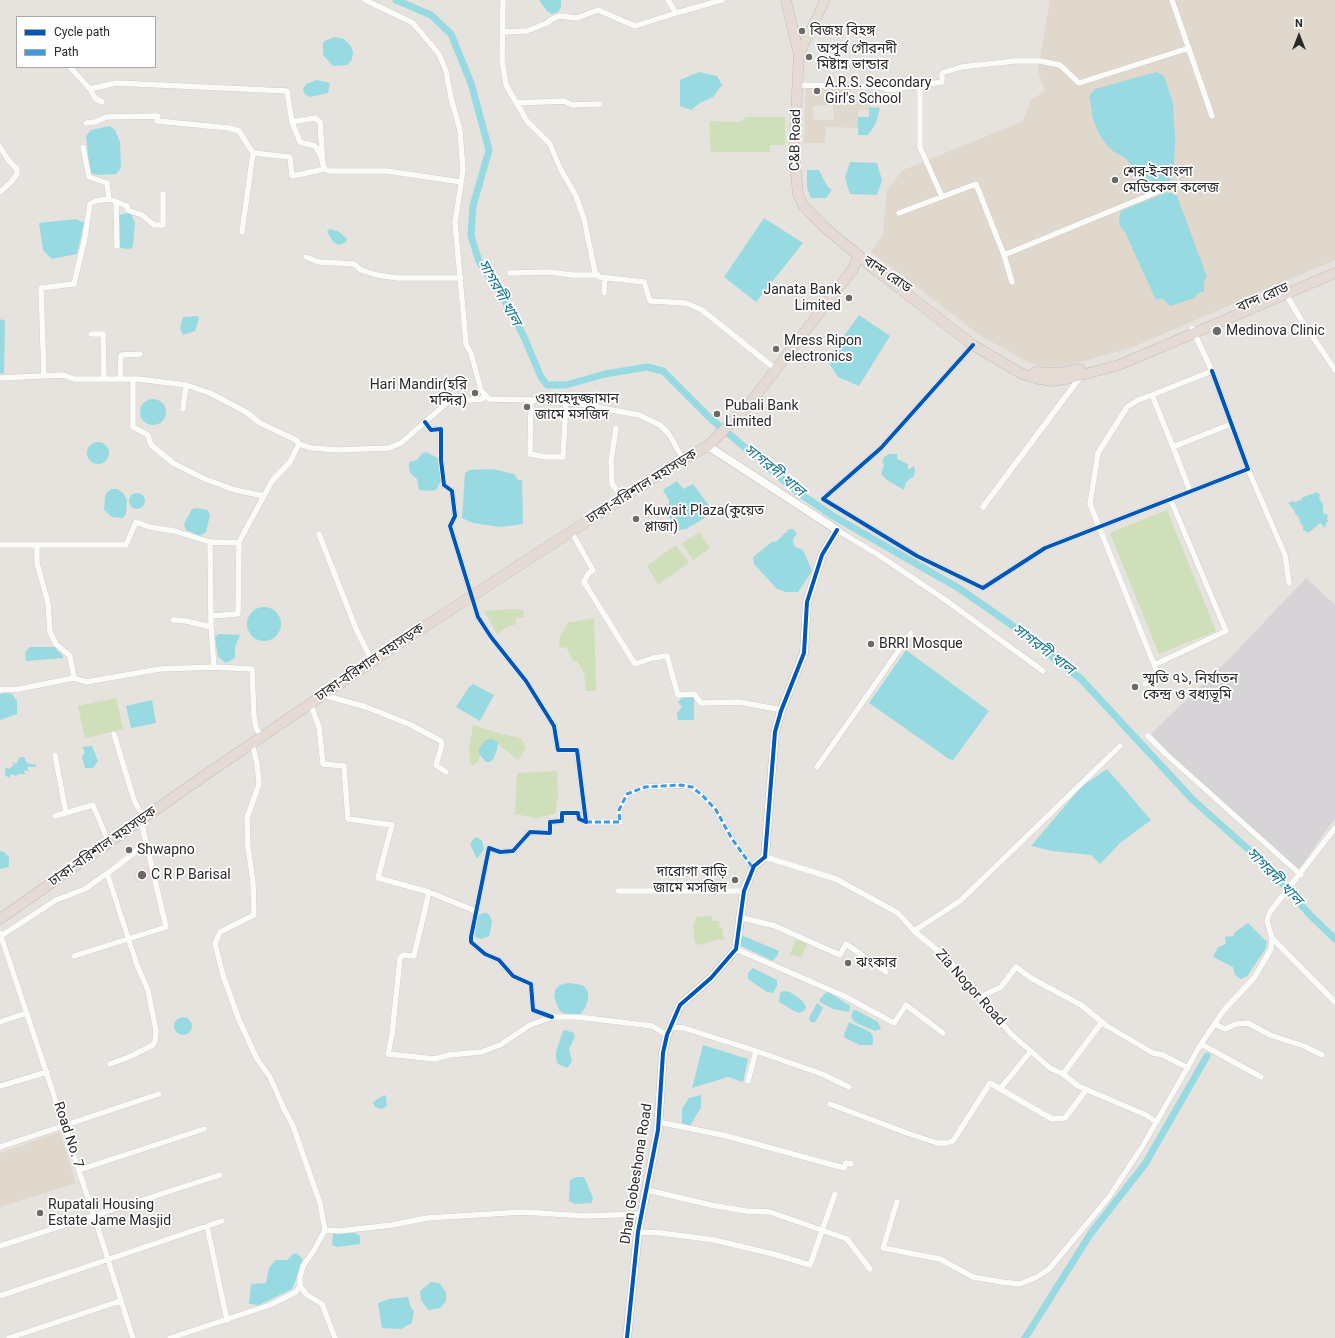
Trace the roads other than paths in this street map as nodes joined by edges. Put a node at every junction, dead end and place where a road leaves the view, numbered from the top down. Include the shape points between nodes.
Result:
1 (365, 0) edge
2 (502, 0) edge
3 (668, 0) edge
4 (722, 0) edge
5 (786, 0) edge
6 (825, 0) edge
7 (1172, 0) edge
8 (676, 13) junction
9 (503, 32) junction
10 (1189, 48) junction
11 (799, 55) junction
12 (71, 68) edge
13 (798, 85) junction
14 (920, 85) junction
15 (90, 90) junction
16 (102, 102) dead end
17 (517, 103) junction
18 (599, 104) dead end
19 (1212, 116) dead end
20 (292, 122) junction
21 (86, 123) dead end
22 (0, 147) edge
23 (83, 147) dead end
24 (253, 154) junction
25 (324, 167) junction
26 (461, 182) junction
27 (1179, 183) dead end
28 (0, 192) edge
29 (163, 194) dead end
30 (942, 197) junction
31 (109, 199) junction
32 (116, 203) junction
33 (899, 213) dead end
34 (242, 232) dead end
35 (117, 246) dead end
36 (858, 255) junction
37 (1004, 255) junction
38 (306, 257) dead end
39 (1335, 266) edge
40 (510, 272) dead end
41 (1335, 273) edge
42 (598, 275) junction
43 (461, 278) junction
44 (605, 278) junction
45 (1012, 282) dead end
46 (604, 293) dead end
47 (1286, 294) junction
48 (1193, 331) junction
49 (91, 334) dead end
50 (973, 345) junction
51 (140, 354) dead end
52 (773, 367) junction
53 (1335, 370) edge
54 (1212, 371) junction
55 (44, 376) junction
56 (1081, 376) junction
57 (0, 378) edge
58 (104, 378) junction
59 (120, 378) junction
60 (133, 379) junction
61 (186, 385) junction
62 (485, 395) junction
63 (1152, 395) junction
64 (531, 400) junction
65 (566, 403) junction
66 (183, 409) dead end
67 (741, 411) junction
68 (426, 422) junction
69 (1231, 424) junction
70 (616, 428) dead end
71 (299, 444) junction
72 (708, 446) junction
73 (1173, 447) junction
74 (683, 459) junction
75 (1248, 469) junction
76 (1190, 491) junction
77 (264, 496) junction
78 (623, 498) junction
79 (1170, 498) junction
80 (983, 507) dead end
81 (1099, 526) junction
82 (837, 530) junction
83 (572, 531) junction
84 (319, 534) dead end
85 (210, 542) junction
86 (239, 543) junction
87 (0, 545) edge
88 (38, 546) junction
89 (1290, 583) dead end
90 (470, 597) junction
91 (211, 616) junction
92 (173, 620) dead end
93 (211, 627) junction
94 (911, 633) dead end
95 (372, 661) junction
96 (1154, 665) junction
97 (214, 666) junction
98 (1043, 671) dead end
99 (74, 678) junction
100 (1145, 684) dead end
101 (0, 690) edge
102 (323, 695) junction
103 (310, 703) junction
104 (782, 710) junction
105 (114, 734) dead end
106 (1148, 736) dead end
107 (262, 737) junction
108 (252, 744) junction
109 (1120, 746) dead end
110 (55, 755) dead end
111 (818, 767) dead end
112 (446, 772) dead end
113 (66, 813) junction
114 (55, 816) dead end
115 (143, 820) junction
116 (586, 822) junction
117 (1335, 828) edge
118 (109, 843) junction
119 (146, 843) junction
120 (765, 857) junction
121 (753, 868) junction
122 (106, 873) junction
123 (1299, 877) junction
124 (618, 891) dead end
125 (744, 891) junction
126 (429, 892) junction
127 (475, 911) junction
128 (739, 917) junction
129 (0, 919) edge
130 (914, 931) junction
131 (0, 934) edge
132 (1272, 938) junction
133 (130, 939) junction
134 (2, 943) edge
135 (736, 949) junction
136 (74, 956) dead end
137 (886, 972) dead end
138 (980, 997) junction
139 (1335, 1002) edge
140 (27, 1013) junction
141 (552, 1017) junction
142 (0, 1022) edge
143 (1102, 1022) junction
144 (1215, 1024) junction
145 (671, 1027) junction
146 (943, 1033) dead end
147 (667, 1035) junction
148 (1201, 1044) junction
149 (756, 1051) junction
150 (1031, 1051) junction
151 (1322, 1055) dead end
152 (110, 1064) dead end
153 (1188, 1068) junction
154 (46, 1072) junction
155 (1063, 1074) junction
156 (1261, 1077) dead end
157 (748, 1081) dead end
158 (0, 1086) edge
159 (849, 1087) dead end
160 (1000, 1089) junction
161 (1086, 1090) junction
162 (159, 1094) dead end
163 (830, 1104) dead end
164 (658, 1122) junction
165 (1157, 1122) junction
166 (64, 1125) junction
167 (204, 1129) dead end
168 (0, 1147) edge
169 (851, 1164) dead end
170 (79, 1170) junction
171 (220, 1175) dead end
172 (647, 1190) junction
173 (835, 1194) dead end
174 (897, 1202) dead end
175 (640, 1214) junction
176 (94, 1216) junction
177 (222, 1221) dead end
178 (207, 1226) junction
179 (325, 1230) junction
180 (822, 1230) junction
181 (638, 1232) junction
182 (0, 1246) edge
183 (108, 1258) junction
184 (870, 1269) dead end
185 (300, 1286) junction
186 (0, 1296) edge
187 (120, 1301) junction
188 (227, 1320) junction
189 (9, 1338) edge
190 (133, 1338) edge
191 (170, 1338) edge
192 (335, 1338) edge
193 (627, 1338) edge

1 - 26 street via 413,23 439,54 446,71 450,98 460,130 463,170
2 - 9 street
3 - 8 street
4 - 8 street
5 - 11 highway, C&B Road
6 - 11 main road
7 - 10 street
8 - 9 street via 635,26 598,10 577,18 559,16 547,24 527,31
9 - 17 street via 502,60 506,85
10 - 14 street via 1079,83 1060,65 1040,61 1015,61 961,66 942,73 942,82
10 - 19 street
11 - 13 highway, C&B Road
12 - 15 street
13 - 14 street via 881,87 890,90
13 - 36 highway, C&B Road via 794,152 798,194 803,206
14 - 30 street via 920,147
15 - 16 street via 95,98
15 - 20 street via 116,83 287,91
17 - 18 street via 564,101 572,105
17 - 42 street via 527,121 550,144 576,196 584,219 595,272
20 - 25 street via 300,142 315,146
20 - 25 street via 315,118 320,122
21 - 24 street via 107,116 158,116 157,121 229,128 239,131
22 - 28 street via 17,169 17,174
23 - 31 street via 89,177 107,183
24 - 25 street via 290,157 292,176
24 - 34 street
25 - 26 street via 328,171 391,172
26 - 43 street via 455,222
27 - 37 street
29 - 32 street via 163,225 154,225 142,215 128,210 127,206
30 - 33 street
30 - 37 street via 976,184
31 - 32 street
31 - 55 street via 90,204 74,284 40,288
32 - 35 street
36 - 48 highway, বান্দ রোড via 977,341 1038,373 1059,373 1093,367
36 - 50 highway, বান্দ রোড
36 - 52 highway
36 - 67 highway via 853,270 747,407
37 - 45 street
38 - 43 street via 319,262 354,264 361,270 397,278
39 - 48 highway, বান্দ রোড
40 - 42 street
41 - 47 highway, বান্দ রোড
42 - 44 street
43 - 62 street via 466,344 471,353 480,390
44 - 46 street
44 - 52 street via 644,282 650,301 686,303 702,310
47 - 48 highway, বান্দ রোড
47 - 53 street
48 - 54 street
48 - 56 highway, বান্দ রোড via 1119,365
49 - 58 street via 103,334
50 - 56 highway, বান্দ রোড via 1022,374 1039,379 1052,381
50 - 81 street via 881,448 823,499 917,556 983,588 1045,548
51 - 59 street via 121,355
52 - 67 highway
54 - 63 street
54 - 69 street
55 - 57 street
55 - 58 street
56 - 80 street
58 - 59 street
59 - 60 street
60 - 61 street
60 - 77 street via 133,427 148,435 151,446 173,463 205,479 235,490
61 - 66 street
61 - 71 street via 210,393
62 - 64 street via 489,399
62 - 68 street via 482,399 448,402
63 - 73 street
63 - 81 street via 1127,407 1098,453 1090,504
64 - 65 street
64 - 65 street via 530,454 546,457 563,457
65 - 74 street via 613,409 650,420 669,434
67 - 72 highway
68 - 71 street via 401,443 388,448 338,450 311,448
68 - 90 street via 431,430 441,429 444,485 452,491 454,516 450,526
69 - 73 street
69 - 75 street
70 - 78 street via 611,461 612,484
71 - 77 street via 290,462 272,481
72 - 74 highway, ঢাকা-বরিশাল মহাসড়ক
72 - 82 street
73 - 76 street
74 - 78 highway, ঢাকা-বরিশাল মহাসড়ক
75 - 76 street
75 - 89 street via 1285,555
76 - 79 street
77 - 86 street
78 - 83 highway, ঢাকা-বরিশাল মহাসড়ক
79 - 81 street
79 - 96 street via 1226,632
81 - 96 street
82 - 98 street via 944,599
82 - 104 street via 822,555 807,602 804,653
83 - 90 highway, ঢাকা-বরিশাল মহাসড়ক
83 - 104 street via 593,570 584,582 635,664 666,656 678,695 694,694 701,703 739,702
84 - 95 street via 356,629
85 - 86 street
85 - 88 street via 136,522 126,545
85 - 91 street
86 - 91 street via 238,614
87 - 88 street
88 - 99 street via 37,563 48,602 50,632 56,644 70,656
90 - 95 highway, ঢাকা-বরিশাল মহাসড়ক
90 - 116 street via 491,637 526,680 554,726 558,750 577,750
91 - 93 street
92 - 93 street
93 - 97 street
94 - 111 street
95 - 102 highway, ঢাকা-বরিশাল মহাসড়ক
96 - 100 street via 1159,677
97 - 99 street via 160,669 86,682
97 - 107 street via 252,669 254,716 256,728
99 - 101 street via 20,689
102 - 103 highway, ঢাকা-বরিশাল মহাসড়ক
102 - 112 street via 366,707 409,724 441,741 436,765
103 - 107 highway, ঢাকা-বরিশাল মহাসড়ক
103 - 126 street via 319,727 323,764 344,766 348,819 392,825 378,878
104 - 120 street via 775,732
105 - 115 street via 134,800
106 - 123 street
107 - 108 highway, ঢাকা-বরিশাল মহাসড়ক
108 - 115 highway, ঢাকা-বরিশাল মহাসড়ক
108 - 179 street via 259,784 247,818 254,915 220,932 215,944 239,1020 293,1126 320,1203
109 - 130 street via 960,901
110 - 113 street
113 - 114 street
113 - 118 street via 93,806
115 - 118 highway, ঢাকা-বরিশাল মহাসড়ক
115 - 119 street
116 - 121 street via 620,822 619,810 627,794 645,787 681,784 692,787 716,810 732,839
116 - 127 street via 579,819 578,813 562,813 562,821 550,822 550,833 530,832 513,851 500,852 488,848
117 - 123 street
118 - 129 highway, ঢাকা-বরিশাল মহাসড়ক
119 - 122 street
119 - 133 street via 166,927
120 - 121 street
120 - 130 street, Zia Nogor Road via 836,879 898,913
121 - 125 street
122 - 131 street via 85,889 56,900
122 - 133 street
123 - 132 street via 1270,912 1267,921
124 - 125 street
125 - 128 street
126 - 127 street
126 - 141 street via 414,956 403,955 400,958 388,1054 435,1059 481,1052 500,1045 530,1025
127 - 141 street via 471,942 499,960 513,976 531,984 533,1010
128 - 135 street
128 - 137 street via 775,926 840,955 846,944
130 - 138 street, Zia Nogor Road via 947,958
131 - 134 street, Road No. 7
132 - 139 street
132 - 144 street via 1271,949 1254,978 1224,1010
133 - 136 street
133 - 152 street via 152,1005 155,1041 153,1045
134 - 140 street, Road No. 7
135 - 145 street, Dhan Gobeshona Road via 711,978 680,1005
135 - 146 street via 844,996 894,1023 906,1006
138 - 143 street via 1001,987 1016,967 1031,978 1082,1005
138 - 150 street, Zia Nogor Road via 1011,1034
140 - 142 street
140 - 154 street, Road No. 7
141 - 147 street via 578,1017 652,1026
143 - 153 street via 1153,1053 1163,1055
143 - 155 street
144 - 148 street
144 - 151 street via 1225,1029 1236,1024 1248,1023 1270,1035
145 - 147 street, Dhan Gobeshona Road
145 - 149 street via 684,1028
147 - 164 street, Dhan Gobeshona Road via 663,1053
148 - 153 street
148 - 156 street
149 - 157 street
149 - 159 street via 822,1074
150 - 155 street, Zia Nogor Road via 1050,1068
150 - 160 street
153 - 165 street
154 - 158 street
154 - 166 street, Road No. 7
155 - 161 street, Zia Nogor Road
160 - 161 street via 1052,1119 1065,1118
160 - 163 street via 990,1083 953,1141 948,1143 937,1143
161 - 165 street, Zia Nogor Road
162 - 166 street
164 - 169 street via 727,1136 844,1168 846,1163
164 - 172 street, Dhan Gobeshona Road
165 - 174 street via 1108,1197 1071,1243 1049,1269 1020,1284 973,1277 940,1259 883,1248
166 - 168 street
166 - 170 street, Road No. 7
167 - 170 street
170 - 176 street, Road No. 7
171 - 176 street
172 - 175 street, Dhan Gobeshona Road
172 - 180 street via 711,1205 770,1212
173 - 180 street
175 - 179 street via 585,1216 523,1212 426,1218 392,1225
175 - 181 street, Dhan Gobeshona Road
176 - 182 street
176 - 183 street, Road No. 7
177 - 178 street
178 - 183 street
178 - 188 street
179 - 185 street via 303,1266
180 - 181 street via 810,1265 714,1240
180 - 184 street via 847,1239
181 - 193 street, Dhan Gobeshona Road
183 - 186 street
183 - 187 street, Road No. 7
185 - 188 street via 296,1292 283,1300
185 - 192 street via 307,1295 322,1304
187 - 189 street
187 - 190 street, Road No. 7
188 - 191 street

